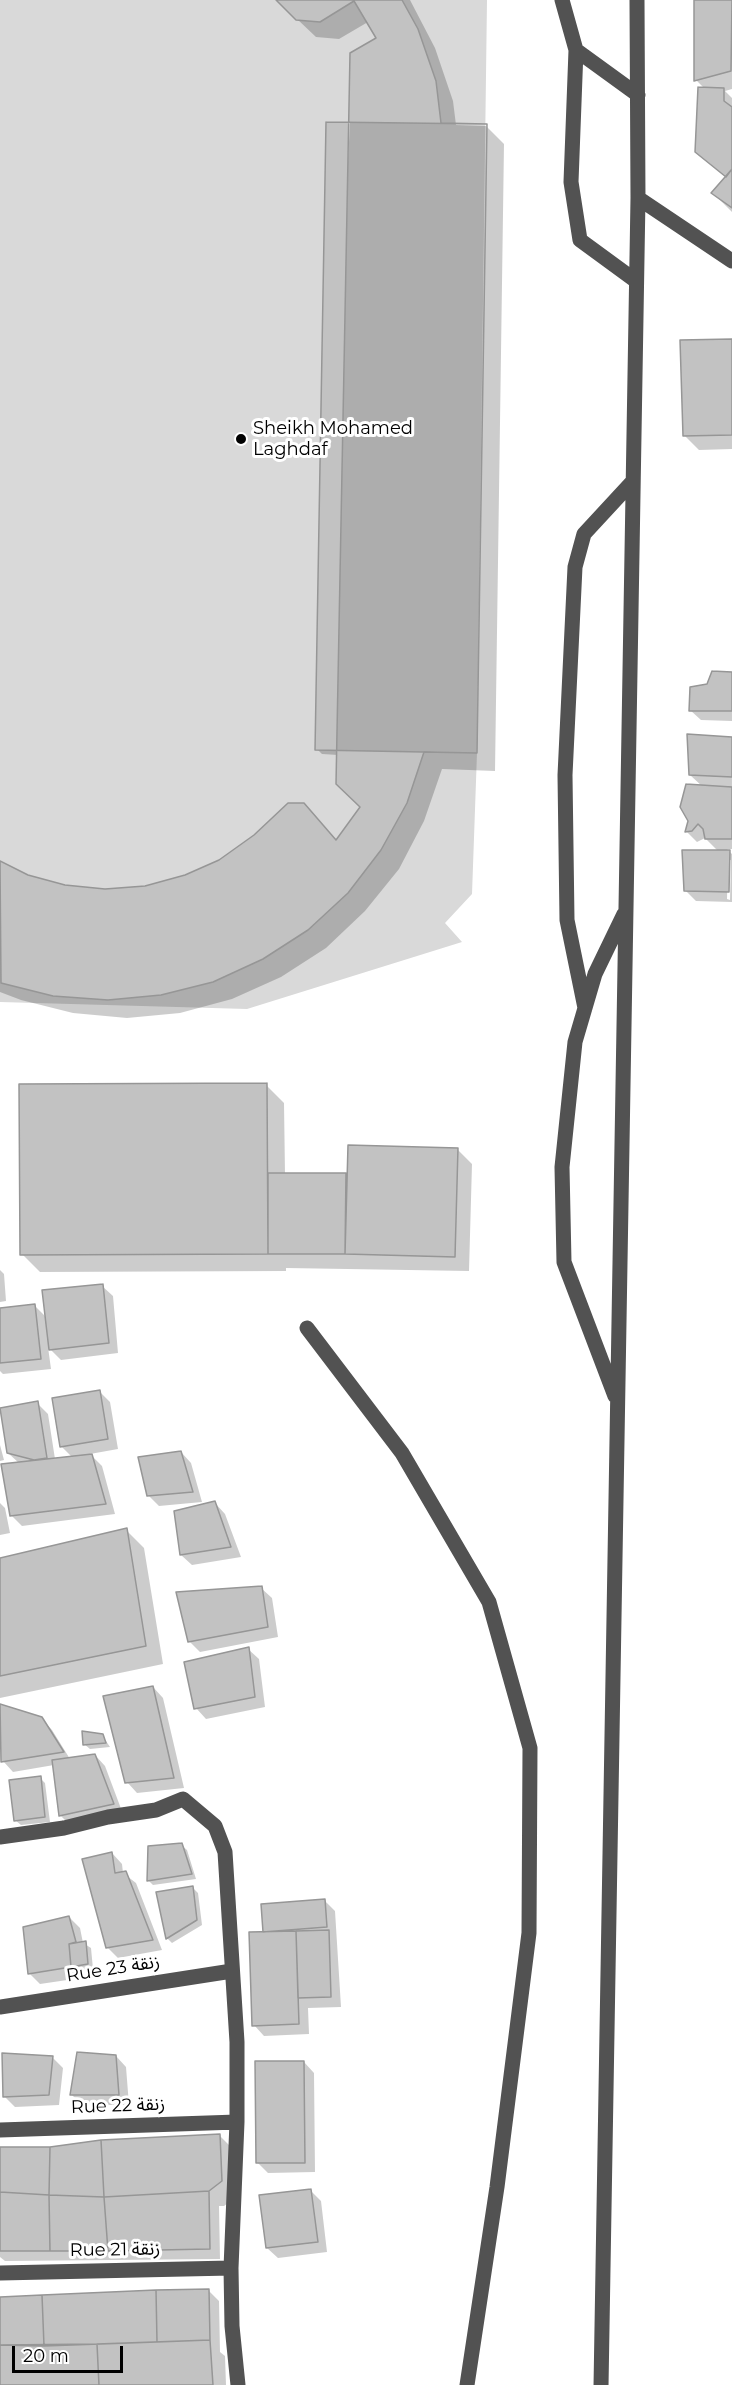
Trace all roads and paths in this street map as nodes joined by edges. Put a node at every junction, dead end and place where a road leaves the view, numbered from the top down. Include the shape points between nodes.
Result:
1 (562, 0) edge
2 (637, 0) edge
3 (576, 50) junction
4 (638, 95) junction
5 (638, 198) junction
6 (732, 261) edge
7 (636, 281) junction
8 (633, 481) junction
9 (626, 910) junction
10 (585, 1008) junction
11 (307, 1328) dead end
12 (618, 1404) junction
13 (0, 1837) edge
14 (232, 1971) junction
15 (0, 2007) edge
16 (237, 2122) junction
17 (0, 2130) edge
18 (231, 2268) junction
19 (0, 2273) edge
20 (238, 2385) edge
21 (467, 2385) edge
22 (601, 2385) edge

1 - 3 street
2 - 4 street
3 - 4 street
3 - 7 street via 571,182 580,240
4 - 5 street
5 - 6 street
5 - 7 street
7 - 8 street
8 - 9 street
8 - 10 street via 584,534 575,567 565,775 567,909
9 - 10 street via 595,974
9 - 12 street
10 - 12 street via 575,1042 562,1167 564,1262
11 - 21 street via 402,1454 489,1602 530,1748 529,1933
12 - 22 street
13 - 14 street via 156,1810 183,1799 215,1826 225,1852
14 - 15 street, Rue 23 زنقة
14 - 16 street
16 - 17 street, Rue 22 زنقة
16 - 18 street
18 - 19 street, Rue 21 زنقة
18 - 20 street

